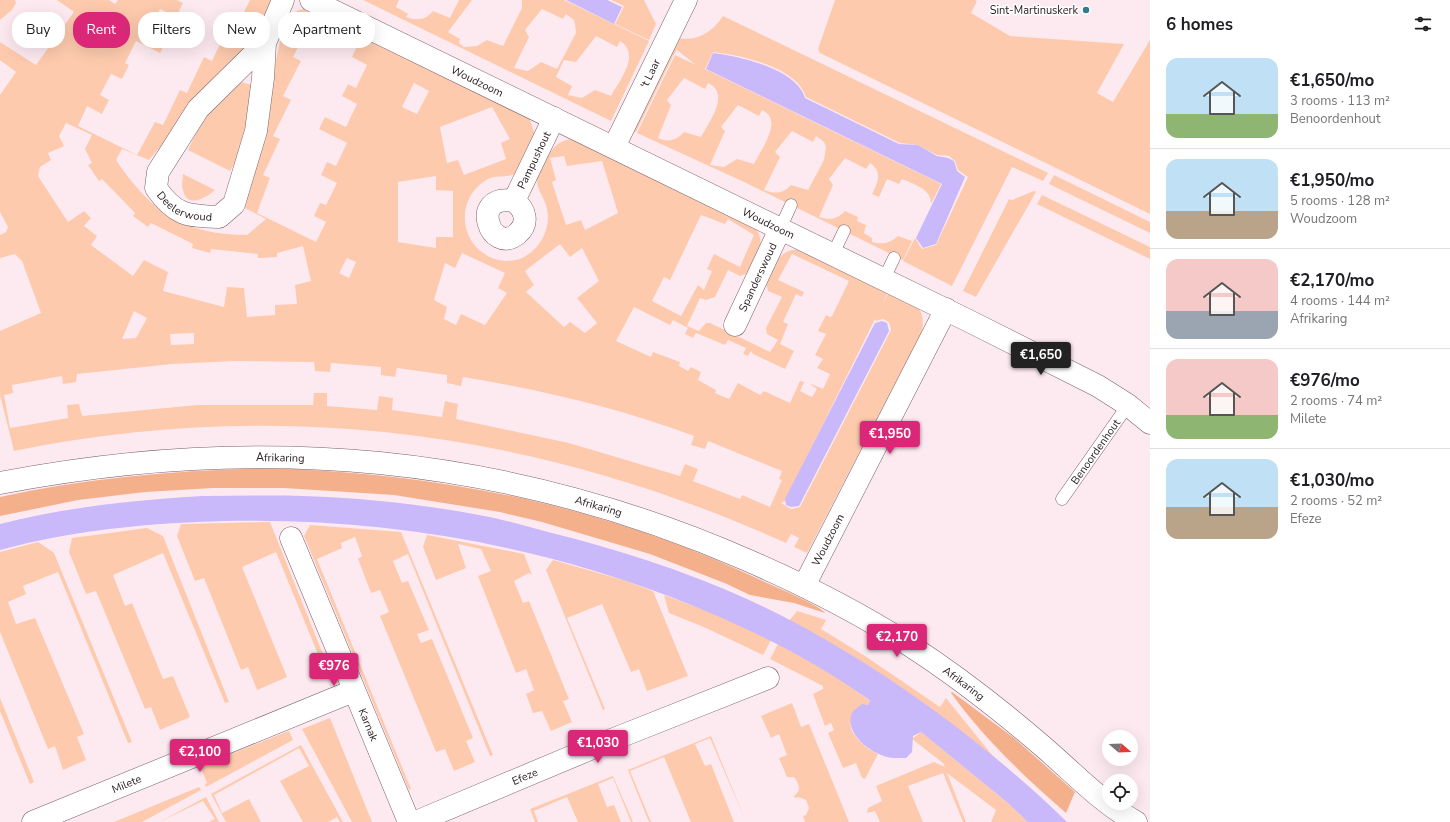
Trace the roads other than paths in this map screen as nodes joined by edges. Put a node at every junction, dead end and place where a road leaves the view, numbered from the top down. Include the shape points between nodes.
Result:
1 (283, 0) edge
2 (311, 0) edge
3 (686, 0) edge
4 (270, 32) edge
5 (265, 44) joint
6 (554, 118) junction
7 (614, 147) junction
8 (514, 201) dead end
9 (791, 205) dead end
10 (780, 229) junction
11 (844, 231) dead end
12 (833, 254) junction
13 (894, 258) dead end
14 (884, 279) junction
15 (946, 309) junction
16 (735, 325) dead end
17 (1128, 405) junction
18 (1150, 423) edge
19 (0, 483) edge
20 (1062, 499) dead end
21 (291, 538) dead end
22 (804, 586) junction
23 (768, 678) dead end
24 (353, 690) junction
25 (1119, 816) edge
26 (33, 822) edge
27 (409, 822) edge
28 (416, 822) edge
29 (1136, 822) edge

1 - 4 street, Deelerwoud
2 - 6 street, Woudzoom
3 - 7 street, 't Laar
5 - 5 street, Deelerwoud via 256,131 234,204 219,217 181,213 164,200 156,188 158,172 198,109
6 - 7 street, Woudzoom
6 - 8 street, Pampushout
7 - 10 street, Woudzoom
9 - 10 lane
10 - 12 street, Woudzoom
10 - 16 street, Spanderswoud
11 - 12 lane
12 - 14 street, Woudzoom
13 - 14 lane
14 - 15 street, Woudzoom
15 - 17 street via 1098,386
15 - 22 street, Woudzoom
17 - 18 street
17 - 20 lane, Benoordenhout
19 - 22 street, Afrikaring via 114,465 242,456 371,461 443,470 515,483 612,509 706,542
21 - 24 street, Karnak
22 - 25 street, Afrikaring via 903,641 965,685 1040,744
23 - 28 street, Efeze via 608,741
24 - 26 street, Milete
24 - 27 street, Karnak
25 - 29 street, Afrikaring

